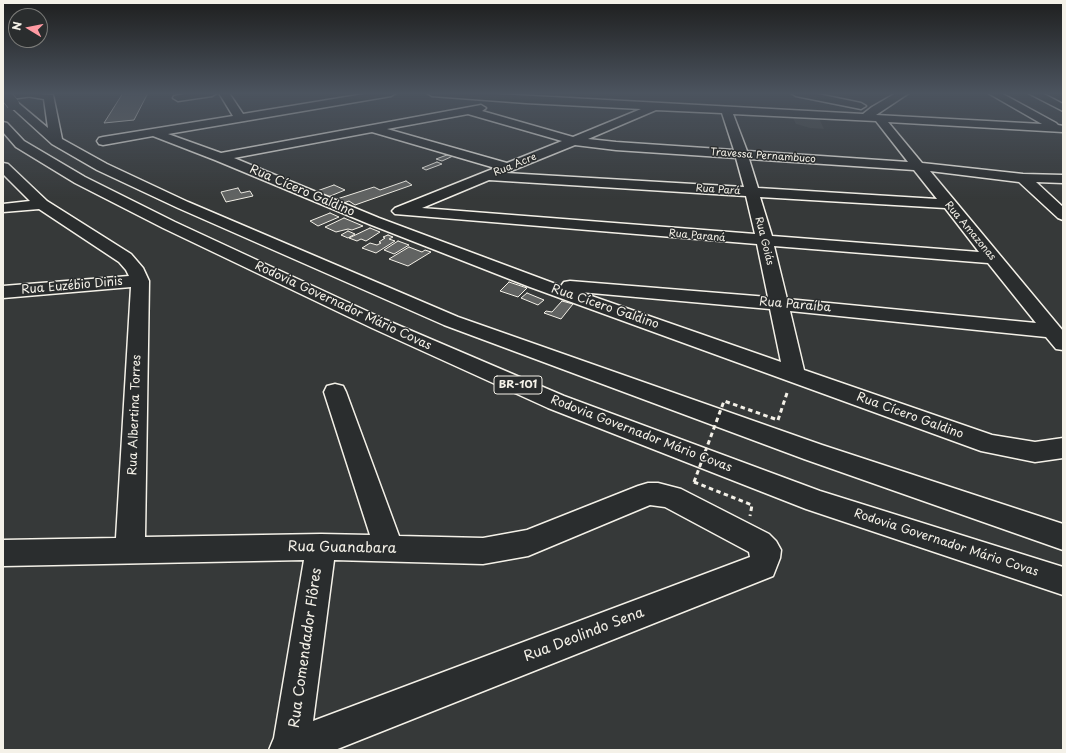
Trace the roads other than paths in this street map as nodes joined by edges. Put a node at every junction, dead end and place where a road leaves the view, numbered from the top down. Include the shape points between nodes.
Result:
1 (5, 128) edge
2 (41, 128) edge
3 (55, 128) edge
4 (181, 128) edge
5 (372, 128) joint
6 (530, 128) edge
7 (605, 128) edge
8 (732, 128) edge
9 (885, 128) edge
10 (1039, 128) edge
11 (1062, 130) edge
12 (155, 133) junction
13 (103, 140) dead end
14 (12, 141) edge
15 (56, 141) junction
16 (575, 141) junction
17 (742, 155) junction
18 (220, 157) junction
19 (916, 166) junction
20 (506, 167) junction
21 (4, 169) edge
22 (488, 176) junction
23 (1023, 178) junction
24 (1063, 180) edge
25 (752, 193) junction
26 (42, 204) junction
27 (948, 204) junction
28 (3, 208) edge
29 (400, 211) junction
30 (1063, 215) edge
31 (374, 222) junction
32 (765, 241) junction
33 (993, 258) junction
34 (140, 280) junction
35 (536, 283) junction
36 (3, 292) edge
37 (779, 304) junction
38 (1058, 337) edge
39 (794, 373) junction
40 (336, 392) dead end
41 (1063, 448) edge
42 (683, 489) joint
43 (1063, 537) edge
44 (322, 547) junction
45 (389, 548) junction
46 (130, 549) junction
47 (3, 553) edge
48 (1063, 581) edge
49 (290, 750) edge

1 - 14 main road, Rodovia Governador Mário Covas / BR-101
2 - 15 main road
3 - 15 main road
4 - 12 main road
5 - 18 main road
5 - 20 main road
6 - 16 main road, Travessa Pernambuco
7 - 16 main road, Rua Acre
8 - 17 main road, Rua Goiás
9 - 19 main road, Rua Amazonas
10 - 11 main road
12 - 13 main road
12 - 18 main road, Rua Cícero Galdino
14 - 48 main road, Rodovia Governador Mário Covas / BR-101 via 80,180 169,225 379,324 556,402 816,501
15 - 43 main road via 102,167 183,205 451,321 813,452
16 - 17 main road, Travessa Pernambuco
16 - 20 main road, Rua Acre
17 - 19 main road, Travessa Pernambuco
17 - 25 main road, Rua Goiás
18 - 31 main road, Rua Cícero Galdino
19 - 23 main road, Travessa Pernambuco
19 - 27 main road, Rua Amazonas
20 - 22 main road, Rua Acre
21 - 26 main road
22 - 25 main road, Rua Pará
22 - 29 main road, Rua Acre
23 - 24 main road, Travessa Pernambuco
23 - 30 main road
25 - 27 main road, Rua Pará
25 - 32 main road, Rua Goiás
26 - 28 main road
26 - 34 main road via 125,258
27 - 33 main road, Rua Amazonas
29 - 31 main road, Rua Acre
29 - 32 main road, Rua Paraná
31 - 35 main road, Rua Cícero Galdino
32 - 33 main road, Rua Paraná
32 - 37 main road, Rua Goiás
33 - 38 main road, Rua Amazonas
34 - 36 main road, Rua Euzébio Dinis
34 - 46 main road, Rua Albertina Torres
35 - 37 main road, Rua Paraíba
35 - 39 main road, Rua Cícero Galdino
37 - 38 main road, Rua Paraíba
37 - 39 main road, Rua Goiás
39 - 41 main road, Rua Cícero Galdino via 990,444 1035,452
40 - 45 main road
42 - 45 main road, Rua Guanabara via 648,494 528,543 483,551
42 - 49 main road, Rua Deolindo Sena via 760,543 766,550 762,566
44 - 45 main road, Rua Guanabara
44 - 46 main road, Rua Guanabara
44 - 49 main road, Rua Comendador Flôres
46 - 47 main road, Rua Guanabara

